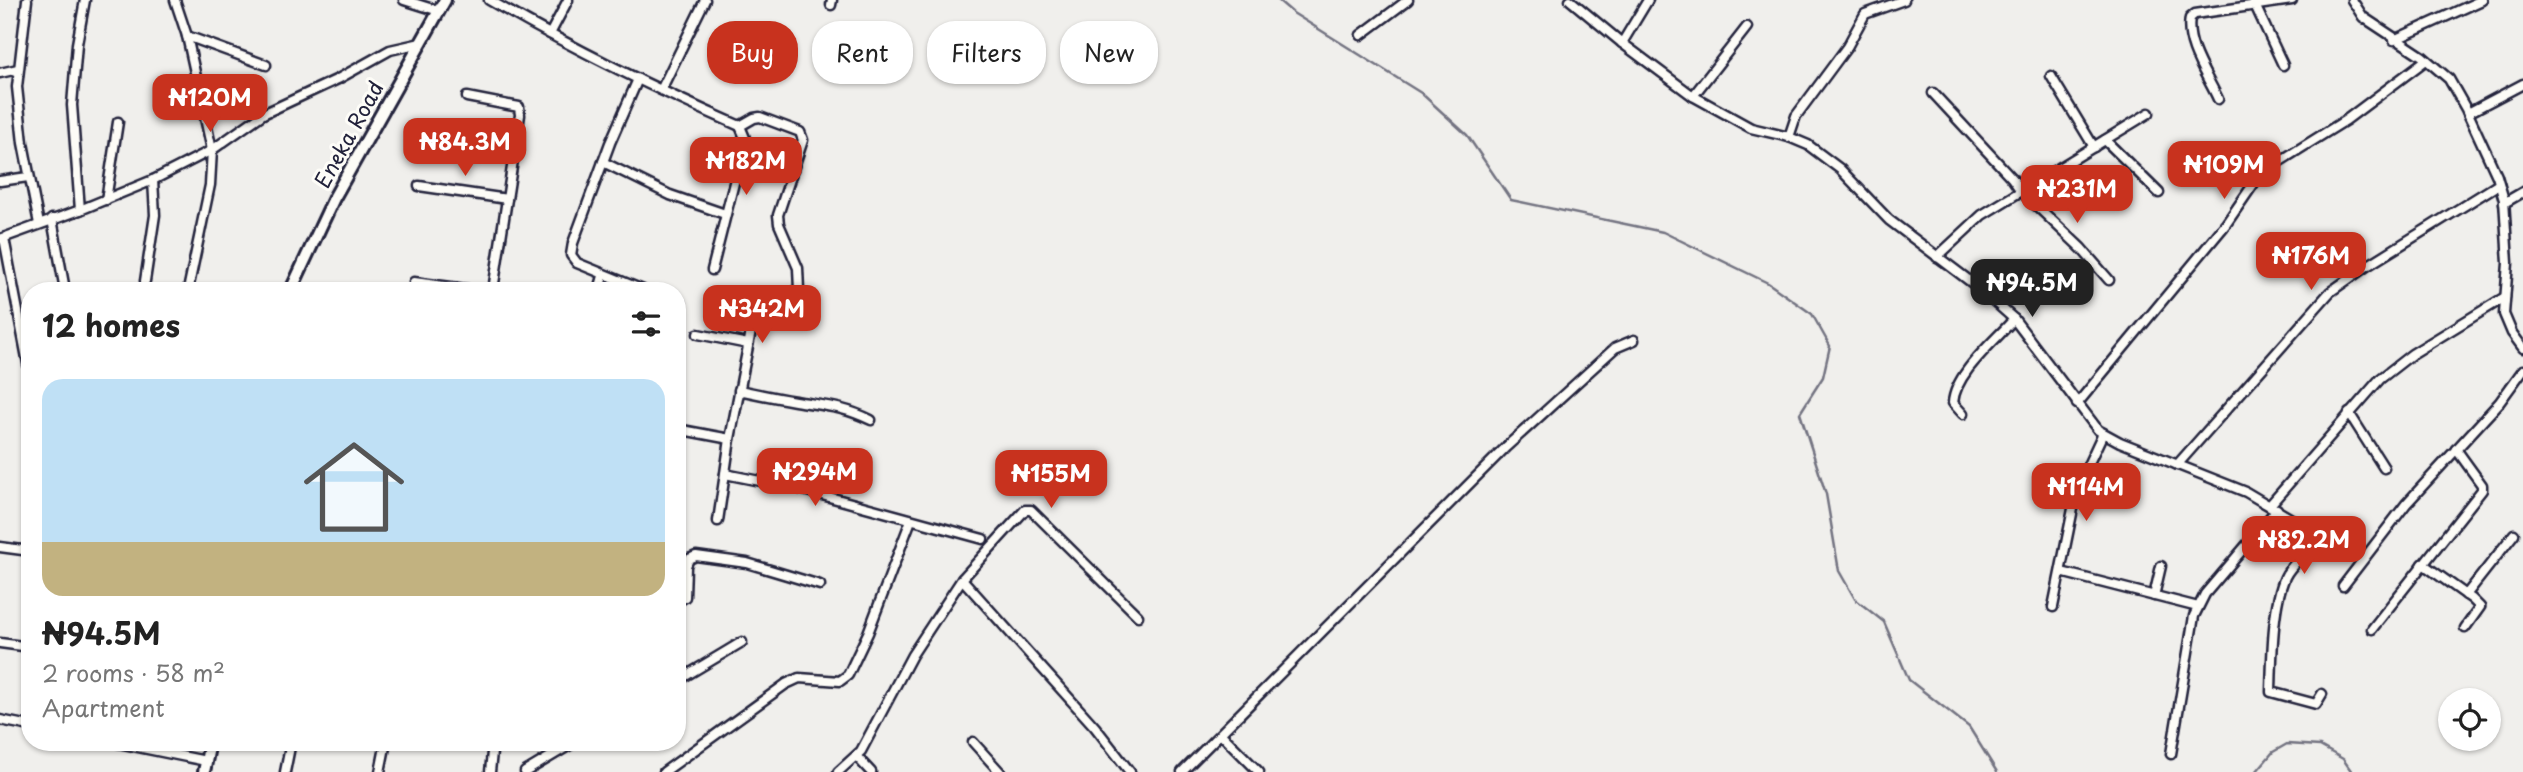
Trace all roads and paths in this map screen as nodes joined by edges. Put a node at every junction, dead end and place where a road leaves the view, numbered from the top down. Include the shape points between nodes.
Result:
1 (27, 0) edge
2 (85, 0) edge
3 (175, 0) edge
4 (404, 0) edge
5 (445, 0) edge
6 (489, 0) edge
7 (568, 0) edge
8 (705, 0) edge
9 (1408, 0) edge
10 (1570, 0) edge
11 (1648, 0) edge
12 (1904, 0) edge
13 (2292, 0) edge
14 (2482, 0) edge
15 (2354, 1) edge
16 (2255, 5) junction
17 (439, 11) junction
18 (1747, 27) dead end
19 (551, 34) junction
20 (1361, 35) dead end
21 (187, 36) junction
22 (2394, 40) junction
23 (421, 43) junction
24 (1622, 43) junction
25 (2426, 60) junction
26 (266, 65) dead end
27 (2283, 65) dead end
28 (18, 69) junction
29 (0, 73) edge
30 (2050, 76) dead end
31 (638, 79) junction
32 (2523, 84) edge
33 (661, 90) junction
34 (1933, 93) dead end
35 (1693, 96) junction
36 (467, 97) dead end
37 (2218, 99) dead end
38 (2149, 113) dead end
39 (2468, 113) junction
40 (118, 122) dead end
41 (740, 127) junction
42 (1789, 137) junction
43 (2105, 140) junction
44 (2094, 147) junction
45 (212, 150) junction
46 (603, 162) junction
47 (28, 177) junction
48 (153, 180) junction
49 (0, 181) edge
50 (2499, 184) junction
51 (419, 186) dead end
52 (2021, 191) junction
53 (2523, 191) edge
54 (2159, 193) dead end
55 (507, 198) junction
56 (106, 200) junction
57 (2504, 203) junction
58 (80, 210) junction
59 (725, 214) junction
60 (52, 219) junction
61 (39, 224) junction
62 (2, 239) edge
63 (1937, 257) junction
64 (712, 270) dead end
65 (603, 276) junction
66 (2109, 280) dead end
67 (145, 281) dead end
68 (64, 282) edge
69 (190, 282) edge
70 (294, 282) edge
71 (494, 282) edge
72 (601, 282) edge
73 (620, 282) edge
74 (799, 290) dead end
75 (758, 295) dead end
76 (2505, 297) junction
77 (2014, 319) junction
78 (21, 331) edge
79 (698, 334) dead end
80 (1634, 340) dead end
81 (748, 344) junction
82 (2523, 348) edge
83 (2523, 370) edge
84 (739, 390) junction
85 (2077, 404) junction
86 (2349, 413) junction
87 (1963, 414) dead end
88 (871, 420) dead end
89 (686, 431) edge
90 (2103, 433) junction
91 (730, 439) junction
92 (2456, 449) junction
93 (2177, 465) junction
94 (2384, 468) dead end
95 (725, 474) junction
96 (2273, 507) junction
97 (911, 520) junction
98 (718, 521) dead end
99 (2514, 534) dead end
100 (983, 539) dead end
101 (0, 547) edge
102 (21, 550) edge
103 (2423, 564) junction
104 (686, 566) edge
105 (2161, 566) dead end
106 (2061, 572) junction
107 (962, 579) junction
108 (820, 585) dead end
109 (2343, 586) dead end
110 (2466, 595) junction
111 (2154, 596) junction
112 (2053, 607) dead end
113 (2198, 607) junction
114 (1138, 616) dead end
115 (2465, 628) dead end
116 (2372, 629) dead end
117 (742, 642) dead end
118 (0, 643) edge
119 (21, 646) edge
120 (686, 676) edge
121 (2322, 694) dead end
122 (0, 720) edge
123 (21, 724) edge
124 (1221, 734) junction
125 (973, 742) dead end
126 (148, 751) edge
127 (289, 751) edge
128 (384, 751) edge
129 (492, 751) edge
130 (560, 751) edge
131 (2171, 754) dead end
132 (857, 757) junction
133 (205, 766) edge
134 (285, 772) edge
135 (380, 772) edge
136 (490, 772) edge
137 (525, 772) edge
138 (664, 772) edge
139 (838, 772) edge
140 (871, 772) edge
141 (1000, 772) edge
142 (1130, 772) edge
143 (1182, 772) edge
144 (1259, 772) edge

1 - 28 street
2 - 58 street via 72,105
3 - 21 street
4 - 17 street
5 - 17 main road, Eneka Road
6 - 19 street
7 - 19 street
8 - 33 street
9 - 20 street
10 - 24 street
11 - 24 street
12 - 42 street via 1865,14 1796,117
13 - 16 street
14 - 22 street
15 - 22 street via 2363,17
16 - 27 street
16 - 37 street via 2190,18 2194,50
17 - 23 main road, Eneka Road
18 - 35 street
19 - 31 street
21 - 26 street
21 - 45 street
22 - 25 street
23 - 45 street via 390,50 263,114
23 - 70 main road, Eneka Road via 334,198
24 - 35 street
25 - 39 street via 2449,79
25 - 85 street via 2346,120 2261,173 2226,224
28 - 29 street
28 - 47 street
30 - 44 street
31 - 33 street
31 - 46 street
32 - 39 street
33 - 41 street
34 - 52 street
35 - 42 street via 1751,128
36 - 55 street via 519,107
38 - 43 street
39 - 50 street
40 - 56 street
41 - 59 street via 745,138
41 - 74 street via 760,117 800,132 803,140 778,215 798,268
42 - 63 street via 1840,169 1889,220
43 - 44 street
43 - 54 street
44 - 52 street
45 - 48 street
45 - 69 street
46 - 59 street via 670,195
46 - 65 street via 571,255
47 - 49 street
47 - 61 street
48 - 56 street
48 - 67 street via 155,215
50 - 57 street
50 - 93 street via 2330,292
51 - 55 street
52 - 63 street via 1982,215
52 - 66 street
53 - 57 street
55 - 71 street
56 - 58 street
57 - 76 street
58 - 60 street
59 - 64 street
60 - 61 street
60 - 68 street
61 - 62 street
62 - 78 street
63 - 77 street
65 - 72 street
65 - 73 street
75 - 81 street
76 - 82 street via 2504,314
76 - 86 street via 2412,354 2380,379
77 - 85 street
77 - 87 street via 1954,390 1954,403
79 - 81 street
80 - 124 street via 1615,348 1506,447
81 - 84 street
83 - 92 street
84 - 88 street via 830,405
84 - 91 street
85 - 90 street
86 - 94 street
86 - 96 street
89 - 91 street
90 - 93 street
90 - 106 street via 2078,491
91 - 95 street
92 - 103 street via 2483,488
92 - 109 street via 2406,504
93 - 96 street
95 - 97 street
95 - 98 street
96 - 113 street
96 - 121 street via 2315,533 2314,541 2285,577 2274,628 2271,692 2316,704
97 - 100 street
97 - 138 street via 848,676 840,681 799,678 786,684
99 - 110 street
101 - 102 street
103 - 110 street
103 - 116 street
104 - 108 street via 695,556 747,563
105 - 111 street
106 - 111 street
106 - 112 street
107 - 114 street via 1022,513 1031,510
107 - 132 street via 912,655
107 - 142 street
110 - 115 street via 2480,607
111 - 113 street
113 - 131 street
117 - 120 street
118 - 119 street
122 - 123 street
124 - 143 street
124 - 144 street
125 - 141 street
126 - 133 street
127 - 134 street
128 - 135 street
129 - 136 street
130 - 137 street
132 - 139 street
132 - 140 street

